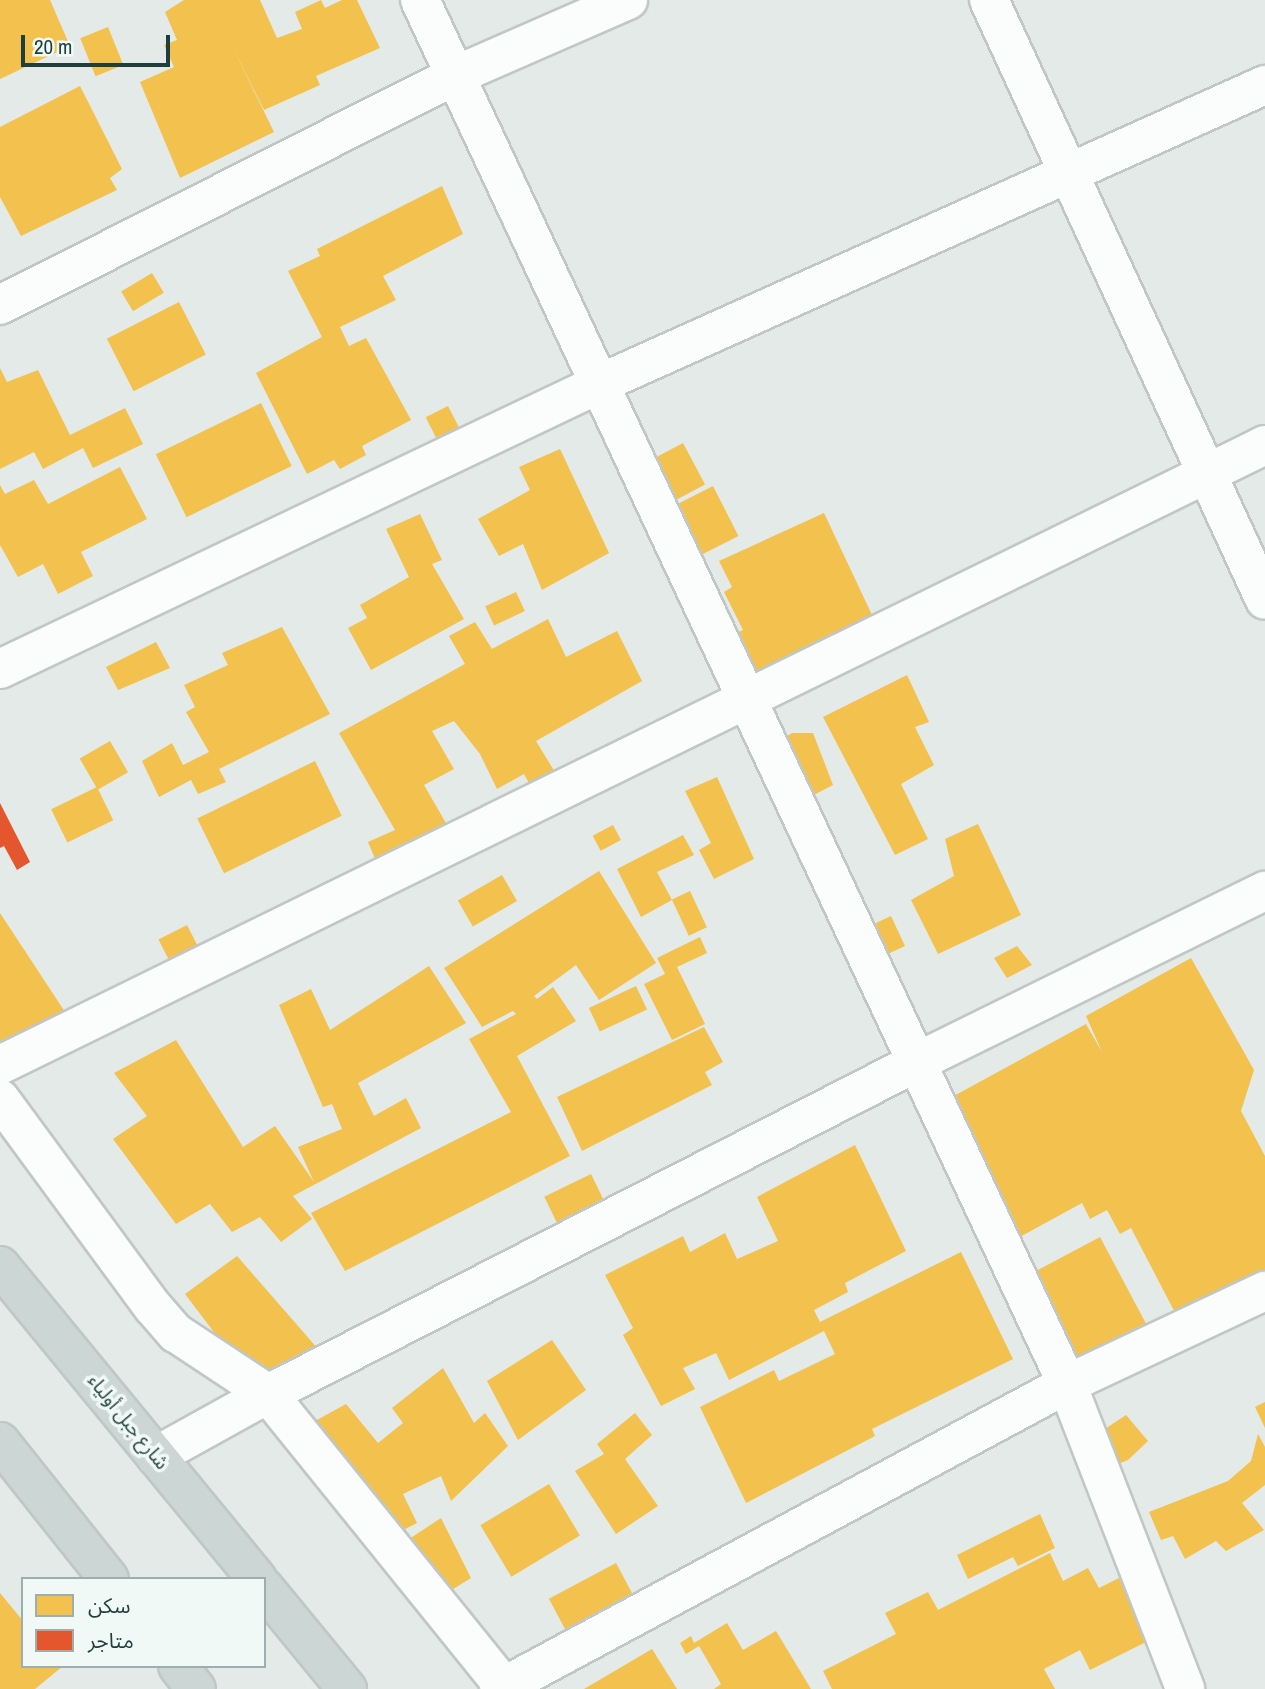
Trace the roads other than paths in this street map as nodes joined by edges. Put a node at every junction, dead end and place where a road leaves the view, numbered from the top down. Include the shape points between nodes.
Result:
1 (420, 0) edge
2 (628, 0) edge
3 (989, 0) edge
4 (454, 76) junction
5 (1265, 85) edge
6 (1065, 171) junction
7 (0, 305) edge
8 (601, 383) junction
9 (1265, 445) edge
10 (1207, 472) junction
11 (1265, 600) edge
12 (0, 669) edge
13 (747, 701) junction
14 (1265, 891) edge
15 (918, 1062) junction
16 (0, 1065) edge
17 (0, 1099) edge
18 (0, 1266) edge
19 (1265, 1292) edge
20 (1067, 1384) junction
21 (268, 1394) junction
22 (0, 1443) edge
23 (156, 1456) junction
24 (106, 1577) edge
25 (255, 1577) edge
26 (266, 1590) edge
27 (180, 1668) edge
28 (503, 1688) edge
29 (196, 1689) edge
30 (348, 1689) edge
31 (1185, 1689) edge

1 - 4 street
2 - 4 street
3 - 6 street
4 - 7 street
4 - 8 street
5 - 6 street
6 - 8 street
6 - 10 street
8 - 12 street
8 - 13 street
9 - 10 street
10 - 11 street
10 - 13 street
13 - 15 street
13 - 16 street
14 - 15 street
15 - 20 street
15 - 21 street
17 - 21 street via 176,1333
18 - 23 main road, شارع جبل أولياء
19 - 20 street
20 - 28 street
20 - 31 street
21 - 23 street
21 - 28 street
22 - 24 main road
23 - 25 main road, شارع جبل أولياء
26 - 30 main road
27 - 29 main road

